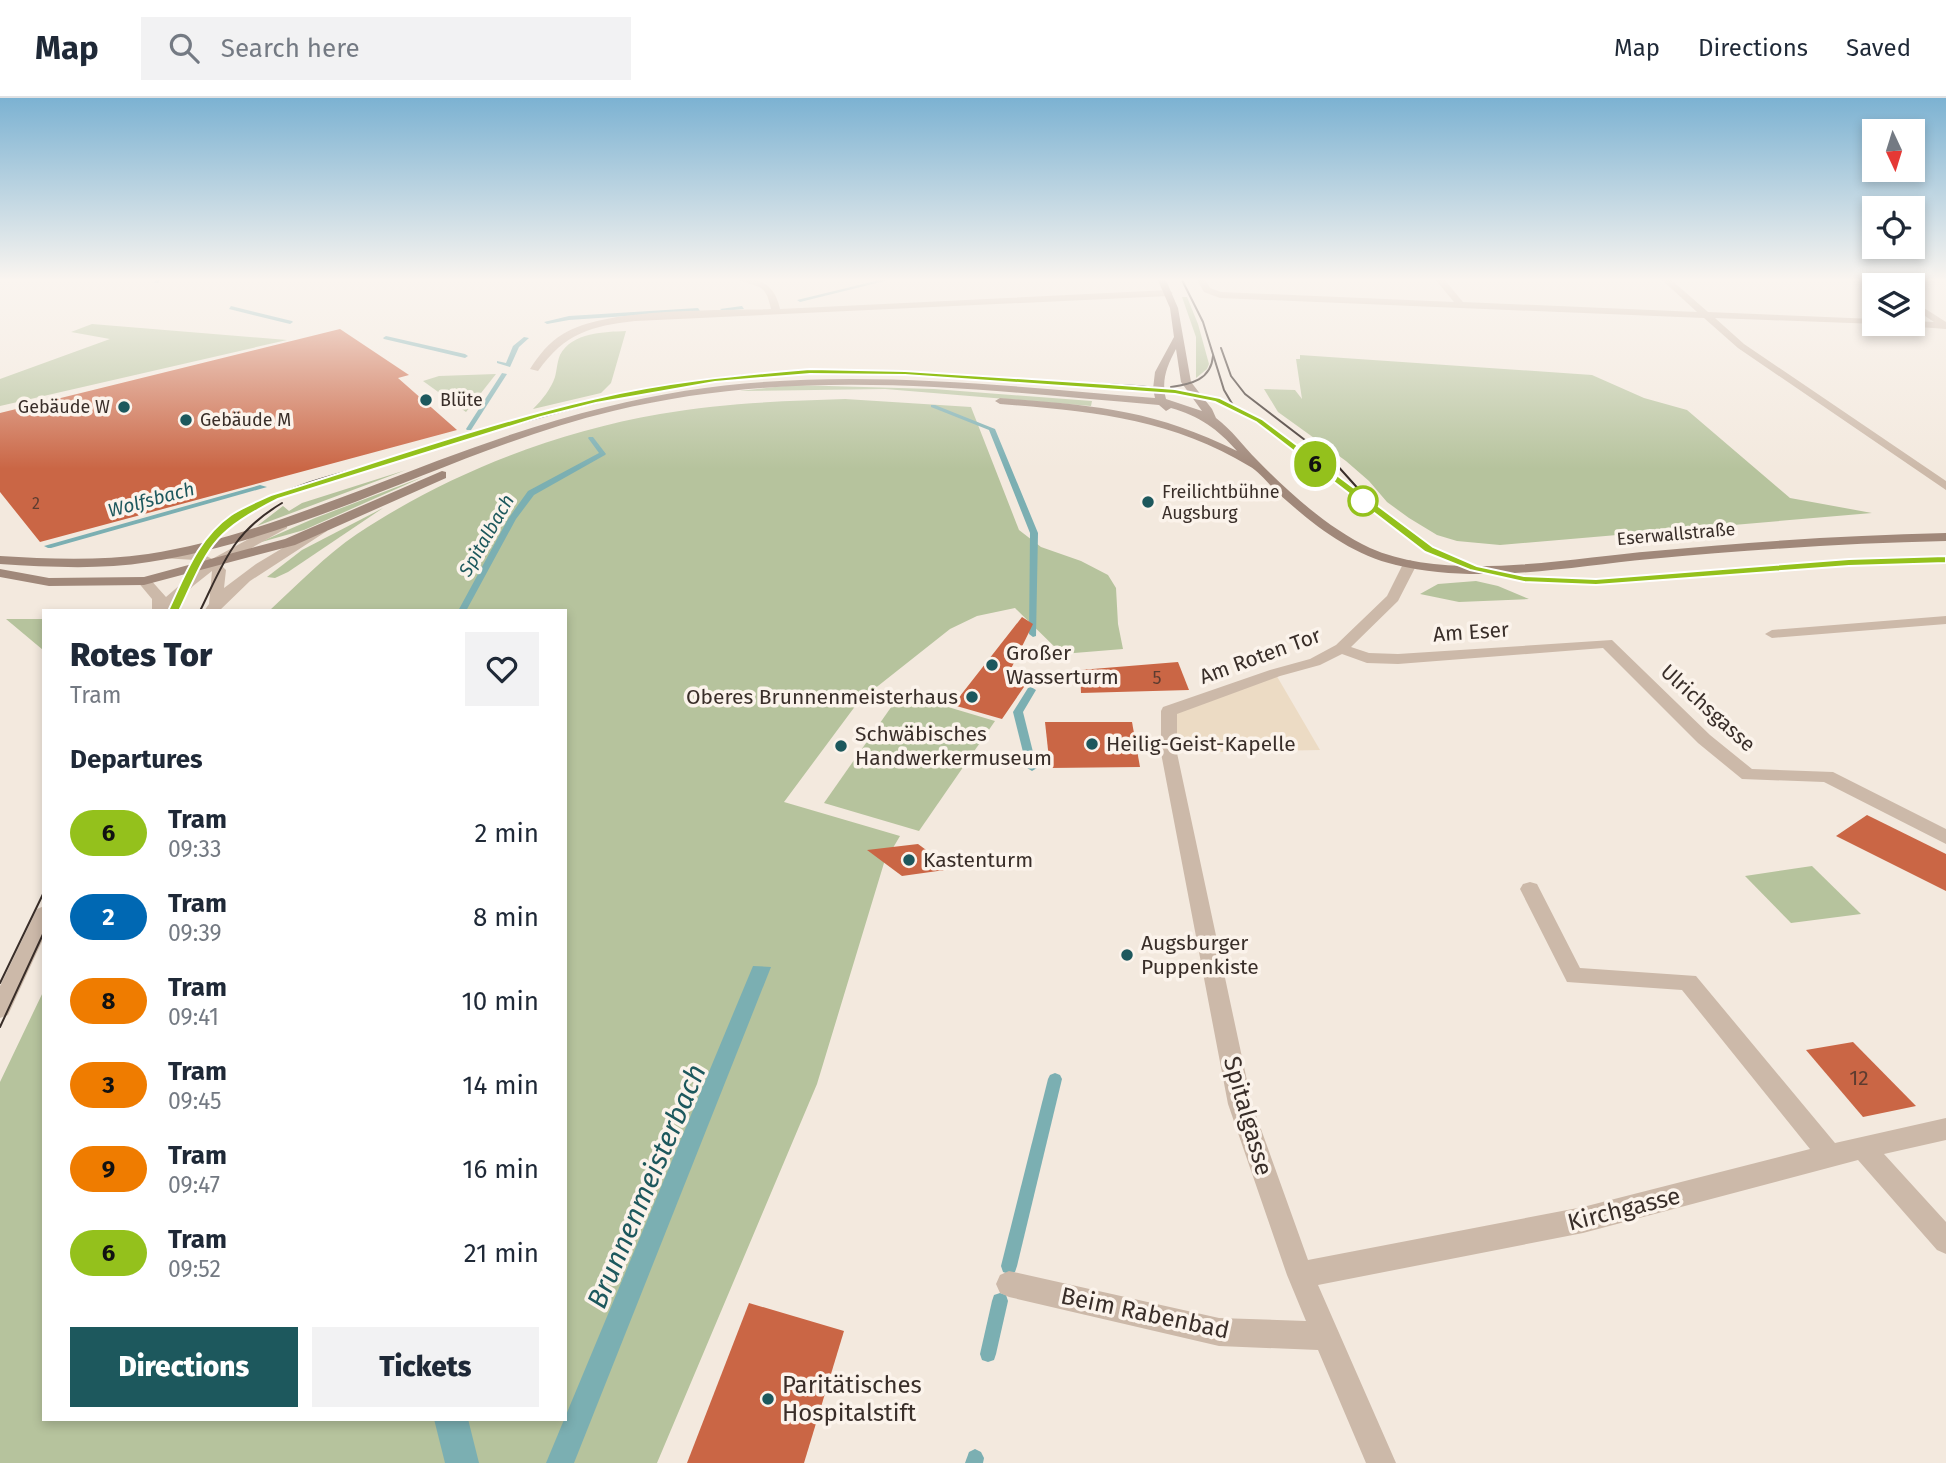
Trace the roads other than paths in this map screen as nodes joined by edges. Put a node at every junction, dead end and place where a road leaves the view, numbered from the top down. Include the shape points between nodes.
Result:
1 (554, 342) edge
2 (1176, 342) edge
3 (1179, 342) edge
4 (1736, 342) edge
5 (535, 369) dead end
6 (1186, 382) junction
7 (936, 396) dead end
8 (986, 400) dead end
9 (1162, 402) junction
10 (1105, 412) junction
11 (1211, 420) junction
12 (1180, 428) junction
13 (1254, 464) junction
14 (1946, 486) edge
15 (282, 525) junction
16 (327, 528) junction
17 (1946, 537) edge
18 (166, 555) junction
19 (0, 560) edge
20 (210, 564) junction
21 (1410, 564) junction
22 (0, 573) edge
23 (144, 581) junction
24 (213, 607) edge
25 (160, 609) edge
26 (162, 609) edge
27 (1946, 620) edge
28 (1772, 634) dead end
29 (1607, 643) joint
30 (1340, 648) junction
31 (1169, 753) joint
32 (1946, 837) edge
33 (1530, 889) dead end
34 (42, 918) edge
35 (0, 1009) edge
36 (1946, 1129) edge
37 (1863, 1148) junction
38 (1830, 1155) junction
39 (1946, 1241) edge
40 (1300, 1275) junction
41 (1009, 1284) dead end
42 (1325, 1336) junction
43 (1381, 1463) edge

1 - 5 street
2 - 9 main road via 1159,371
3 - 6 main road
4 - 14 street
6 - 9 main road
6 - 11 main road
7 - 16 main road via 847,391 759,394 616,415 480,459
8 - 10 main road
9 - 10 main road
9 - 11 main road
9 - 12 main road
9 - 15 main road via 866,381 730,387 634,403 538,428
10 - 12 main road
11 - 13 main road
12 - 13 main road
13 - 21 main road, Eserwallstraße via 1349,542
15 - 18 main road
15 - 20 street
16 - 20 main road
16 - 24 street via 282,552
17 - 21 main road, Eserwallstraße via 1751,547 1502,568
18 - 19 main road via 96,562
18 - 20 street via 192,554
20 - 23 main road
20 - 24 street via 219,570
20 - 26 street
21 - 30 street, Am Roten Tor via 1393,598
22 - 23 main road via 72,584
23 - 25 street via 159,598
27 - 28 street
29 - 30 street, Am Eser via 1398,659 1367,658
29 - 32 street, Ulrichsgasse via 1704,739 1748,775 1827,776
30 - 31 street, Am Roten Tor via 1315,662 1169,710
31 - 40 street, Spitalgasse via 1240,1104
33 - 38 street via 1574,976 1688,982
34 - 35 street
36 - 37 street, Kirchgasse
37 - 38 street, Kirchgasse
37 - 39 street
38 - 40 street, Kirchgasse via 1584,1220
40 - 42 street, Spitalgasse
41 - 42 street, Beim Rabenbad via 1219,1332
42 - 43 street, Spitalgasse

